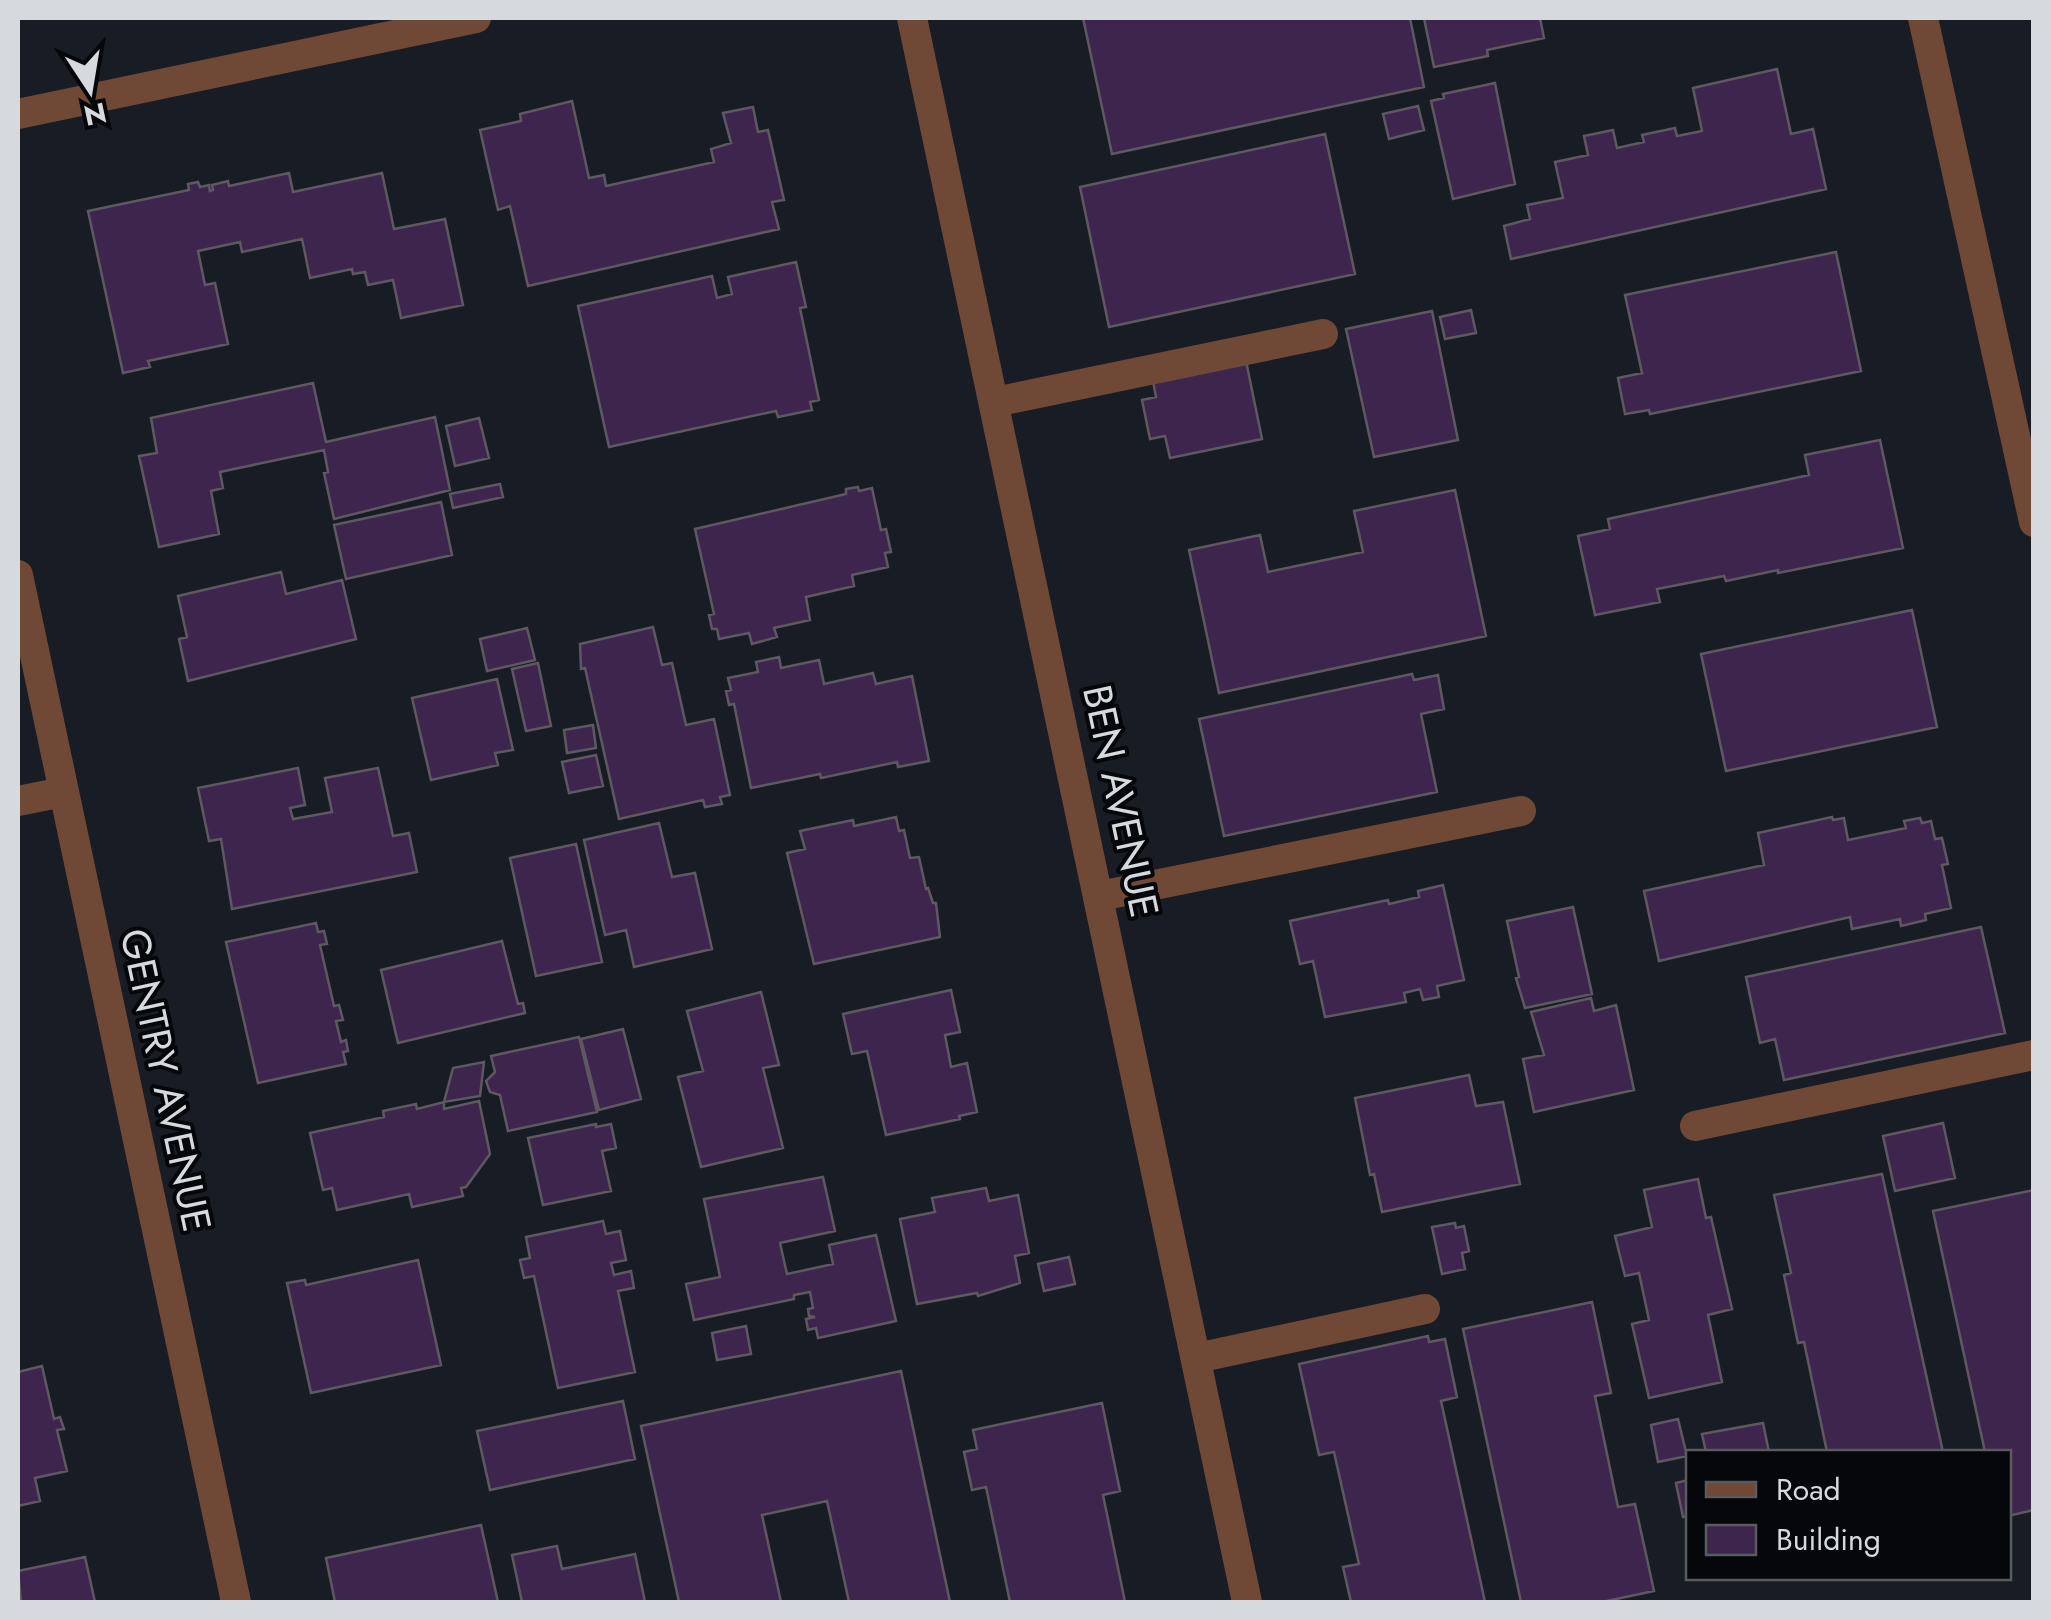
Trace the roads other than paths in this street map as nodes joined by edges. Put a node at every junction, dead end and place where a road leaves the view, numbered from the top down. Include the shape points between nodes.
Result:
1 (476, 18) edge
2 (912, 18) edge
3 (1923, 18) edge
4 (18, 114) edge
5 (1323, 334) dead end
6 (995, 402) junction
7 (2034, 522) edge
8 (18, 574) edge
9 (64, 792) junction
10 (18, 801) edge
11 (1521, 811) dead end
12 (1100, 896) junction
13 (2034, 1055) edge
14 (1695, 1126) dead end
15 (1425, 1309) dead end
16 (1197, 1358) junction
17 (236, 1602) edge
18 (1247, 1602) edge

1 - 4 street
2 - 6 street, BEN AVENUE
3 - 7 street
5 - 6 street
6 - 12 street, BEN AVENUE
8 - 9 street, GENTRY AVENUE
9 - 10 street
9 - 17 street, GENTRY AVENUE
11 - 12 street
12 - 16 street, BEN AVENUE
13 - 14 street
15 - 16 street
16 - 18 street, BEN AVENUE

